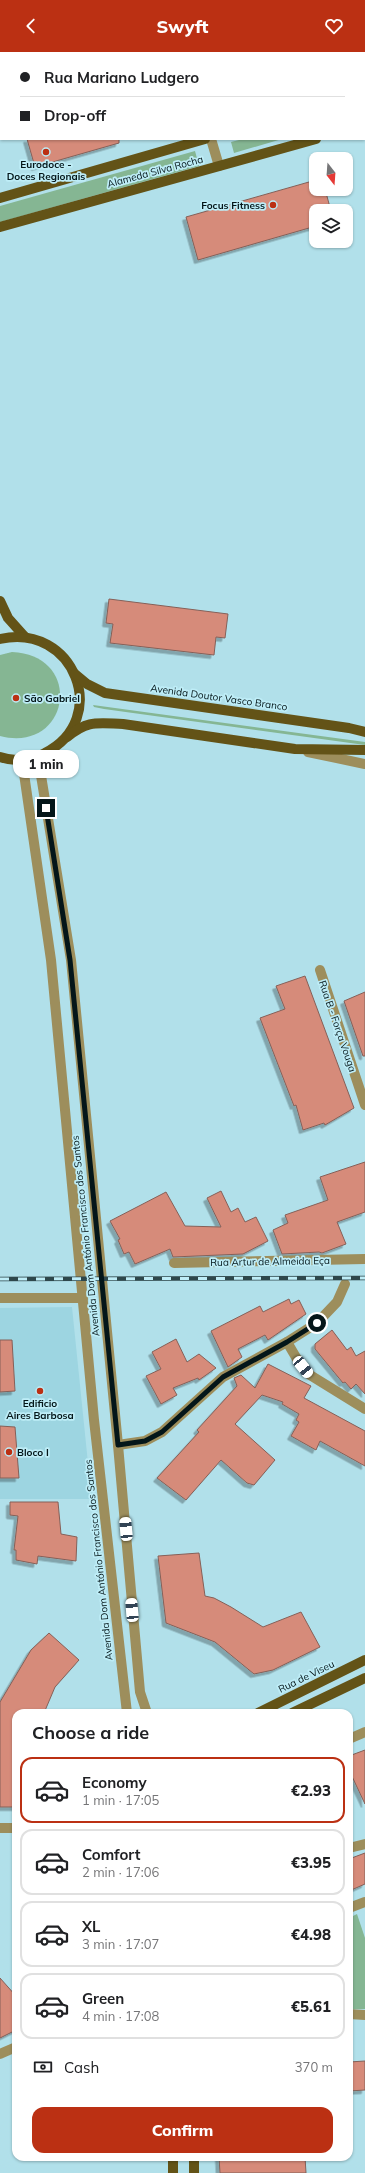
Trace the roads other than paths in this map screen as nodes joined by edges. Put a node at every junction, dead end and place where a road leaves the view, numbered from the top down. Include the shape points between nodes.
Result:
1 (202, 140) edge
2 (211, 140) edge
3 (312, 140) edge
4 (219, 166) junction
5 (0, 198) edge
6 (0, 227) edge
7 (0, 601) edge
8 (25, 637) junction
9 (0, 639) edge
10 (75, 674) junction
11 (365, 731) edge
12 (67, 737) junction
13 (295, 748) junction
14 (365, 750) edge
15 (0, 757) edge
16 (38, 757) junction
17 (22, 760) junction
18 (365, 764) edge
19 (320, 970) dead end
20 (365, 1105) edge
21 (365, 1259) edge
22 (174, 1263) dead end
23 (344, 1284) dead end
24 (0, 1298) edge
25 (83, 1298) junction
26 (287, 1342) junction
27 (365, 1409) edge
28 (118, 1445) junction
29 (365, 1660) edge
30 (365, 1678) edge
31 (127, 1709) edge
32 (146, 1709) edge
33 (266, 1709) edge
34 (300, 1709) edge
35 (365, 1732) edge
36 (353, 1737) edge
37 (0, 1828) edge
38 (12, 1828) edge
39 (365, 1844) edge
40 (353, 1847) edge
41 (365, 1902) edge
42 (353, 1906) edge
43 (353, 2014) edge
44 (365, 2015) edge
45 (12, 2049) edge
46 (0, 2054) edge
47 (174, 2161) edge
48 (194, 2161) edge
49 (173, 2173) edge
50 (194, 2173) edge

1 - 5 main road, Alameda Silva Rocha
2 - 4 street
3 - 4 main road, Alameda Silva Rocha
4 - 6 main road, Alameda Silva Rocha
7 - 8 main road via 8,618
8 - 9 main road
8 - 10 main road via 41,640 55,648 67,660
10 - 11 main road, Avenida Doutor Vasco Branco via 87,684 105,693
10 - 12 main road via 80,690 79,707 75,723
12 - 13 main road via 81,726 95,722
12 - 16 main road via 54,749
13 - 14 main road
13 - 18 street
15 - 17 main road
16 - 17 main road
16 - 28 street, Avenida Dom António Francisco dos Santos via 70,960
17 - 25 street, Avenida Dom António Francisco dos Santos via 52,960
19 - 20 street, Rua B - Força Vouga
21 - 22 street, Rua Artur de Almeida Eça
23 - 26 street via 338,1302 317,1323
24 - 25 street
25 - 31 street, Avenida Dom António Francisco dos Santos
26 - 27 street via 310,1375
26 - 28 street via 223,1377 162,1432 145,1441
28 - 32 street, Avenida Dom António Francisco dos Santos via 140,1692
29 - 33 main road, Rua de Viseu
30 - 34 main road
35 - 36 street
37 - 38 street
39 - 40 street
41 - 42 street
43 - 44 street
45 - 46 street
47 - 49 main road
48 - 50 main road

